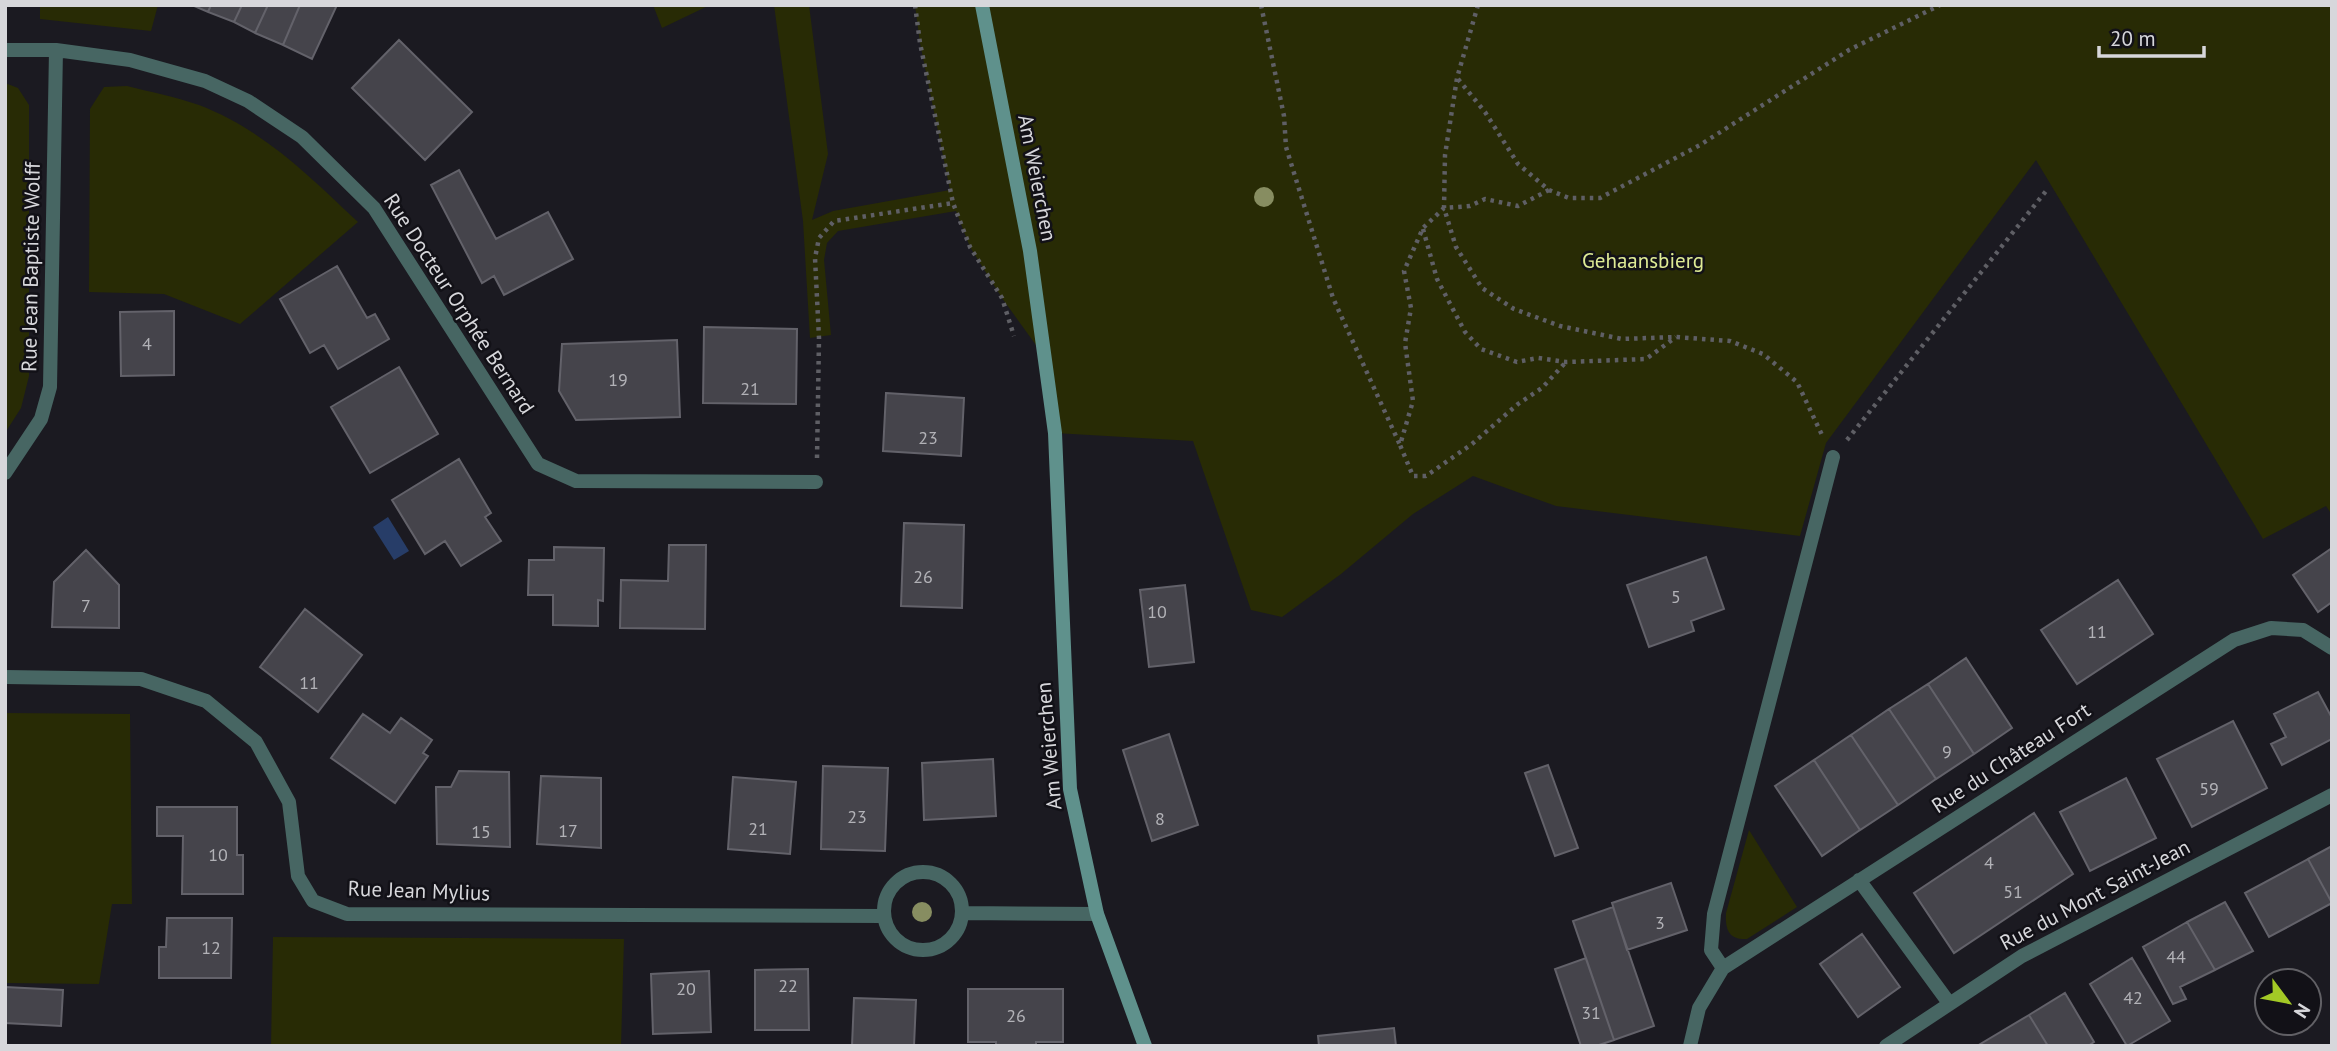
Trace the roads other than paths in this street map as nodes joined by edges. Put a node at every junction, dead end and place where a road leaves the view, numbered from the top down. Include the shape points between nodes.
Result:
1 (982, 5) edge
2 (5, 50) edge
3 (56, 50) junction
4 (1833, 457) road end
5 (5, 473) edge
6 (816, 482) road end
7 (2332, 648) edge
8 (5, 677) edge
9 (2332, 795) edge
10 (1859, 880) junction
11 (963, 913) junction
12 (1097, 914) junction
13 (883, 916) junction
14 (1723, 968) junction
15 (1949, 1003) junction
16 (1145, 1046) edge
17 (1690, 1046) edge
18 (1886, 1046) edge

1 - 12 main road, Am Weierchen via 1046,359 1055,433 1070,789
2 - 3 street, Rue Docteur Orphée Bernard
3 - 5 street, Rue Jean Baptiste Wolff via 50,387 41,419
3 - 6 street, Rue Docteur Orphée Bernard via 130,60 205,81 248,101 302,137 374,208 538,464 576,481
4 - 14 street via 1714,914 1711,950
7 - 10 street, Rue du Château Fort via 2303,629 2271,628 2234,640
8 - 13 street, Rue Jean Mylius via 141,679 206,701 256,742 289,802 298,876 313,901 347,914
9 - 15 street, Rue du Mont Saint-Jean via 2021,956
10 - 14 street, Rue du Château Fort
10 - 15 street
11 - 12 street
11 - 13 street via 957,932 943,946 924,951 897,941
11 - 13 street via 959,895 948,880 931,872 912,873 895,882 885,897
12 - 16 main road, Am Weierchen
14 - 17 street, Rue du Château Fort via 1699,1008
15 - 18 street, Rue du Mont Saint-Jean

